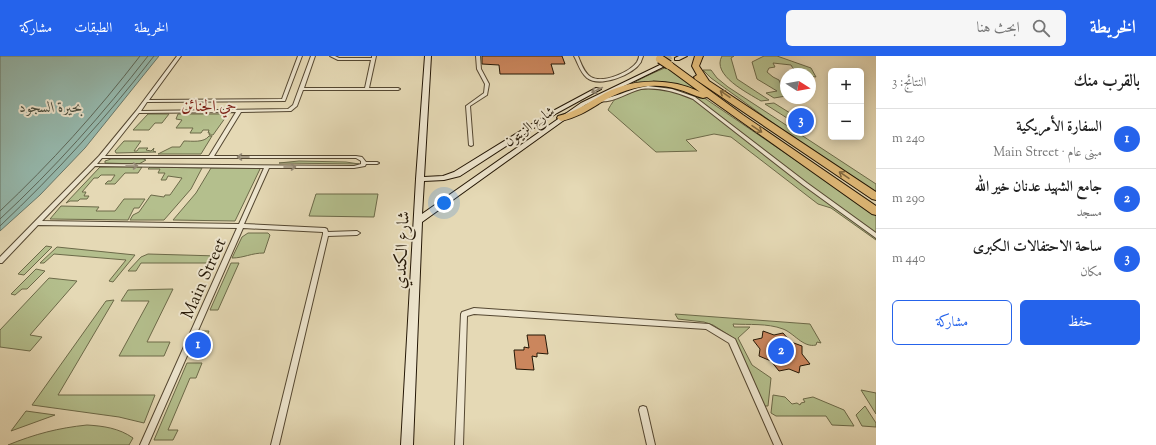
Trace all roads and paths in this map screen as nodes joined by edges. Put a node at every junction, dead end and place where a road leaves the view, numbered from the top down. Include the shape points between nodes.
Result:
1 (179, 56) edge
2 (300, 56) edge
3 (313, 56) edge
4 (332, 56) edge
5 (428, 56) edge
6 (478, 56) edge
7 (576, 56) edge
8 (641, 56) edge
9 (684, 56) edge
10 (699, 56) edge
11 (373, 57) edge
12 (666, 60) edge
13 (712, 86) junction
14 (302, 89) junction
15 (367, 89) junction
16 (398, 89) dead end
17 (146, 101) junction
18 (590, 101) junction
19 (138, 112) junction
20 (239, 112) junction
21 (740, 117) junction
22 (561, 118) joint
23 (471, 145) dead end
24 (101, 157) junction
25 (152, 157) junction
26 (210, 157) junction
27 (270, 157) junction
28 (377, 162) dead end
29 (364, 163) junction
30 (93, 165) junction
31 (146, 166) junction
32 (206, 166) junction
33 (267, 166) junction
34 (420, 180) junction
35 (876, 197) edge
36 (876, 212) edge
37 (418, 221) junction
38 (37, 223) junction
39 (241, 226) junction
40 (357, 233) dead end
41 (326, 234) junction
42 (876, 236) edge
43 (0, 261) edge
44 (643, 410) dead end
45 (144, 445) edge
46 (275, 445) edge
47 (407, 445) edge
48 (459, 445) edge
49 (651, 445) edge
50 (778, 445) edge

1 - 17 street
2 - 17 street via 284,100
3 - 14 street
4 - 11 street
5 - 34 main road, شارع الكندي
6 - 23 street via 479,69 486,84 486,94 468,106
7 - 8 street via 588,76 601,81 631,69 640,61
9 - 12 main road, شارع الزيتون
10 - 13 highway via 696,68
11 - 15 street
12 - 13 highway
12 - 18 main road, شارع الزيتون
12 - 21 highway
35 -> 13 highway
14 - 15 street
14 - 20 street via 295,106 289,110
15 - 16 street
17 - 19 street
18 - 21 highway via 630,85 664,84 685,88
18 - 22 highway via 572,116
18 - 34 main road, شارع الزيتون via 555,112 457,174
18 - 42 street via 608,100 634,90 648,88 674,91 694,98
19 - 20 street
19 - 24 street
20 - 26 street
21 -> 36 highway
22 - 37 main road, شارع الزيتون
24 - 25 street
24 - 30 street
25 - 26 street
25 - 31 street
27 -> 26 street
26 - 32 street via 214,160
26 - 32 street via 201,162
27 - 29 street via 356,157 363,159
27 - 33 street via 273,163
27 - 33 street via 262,162
28 - 29 street
33 -> 29 street via 354,167
30 -> 31 street
30 - 38 street
31 - 32 street
32 - 33 street
33 - 39 street, Main Street
34 - 37 main road, شارع الكندي
37 - 47 main road, شارع الكندي
38 - 39 street
38 - 43 street
39 - 41 street via 322,229
39 - 45 street, Main Street
40 - 41 street
41 - 46 street
44 - 49 street
48 - 50 street via 464,314 474,311 707,326 732,341

